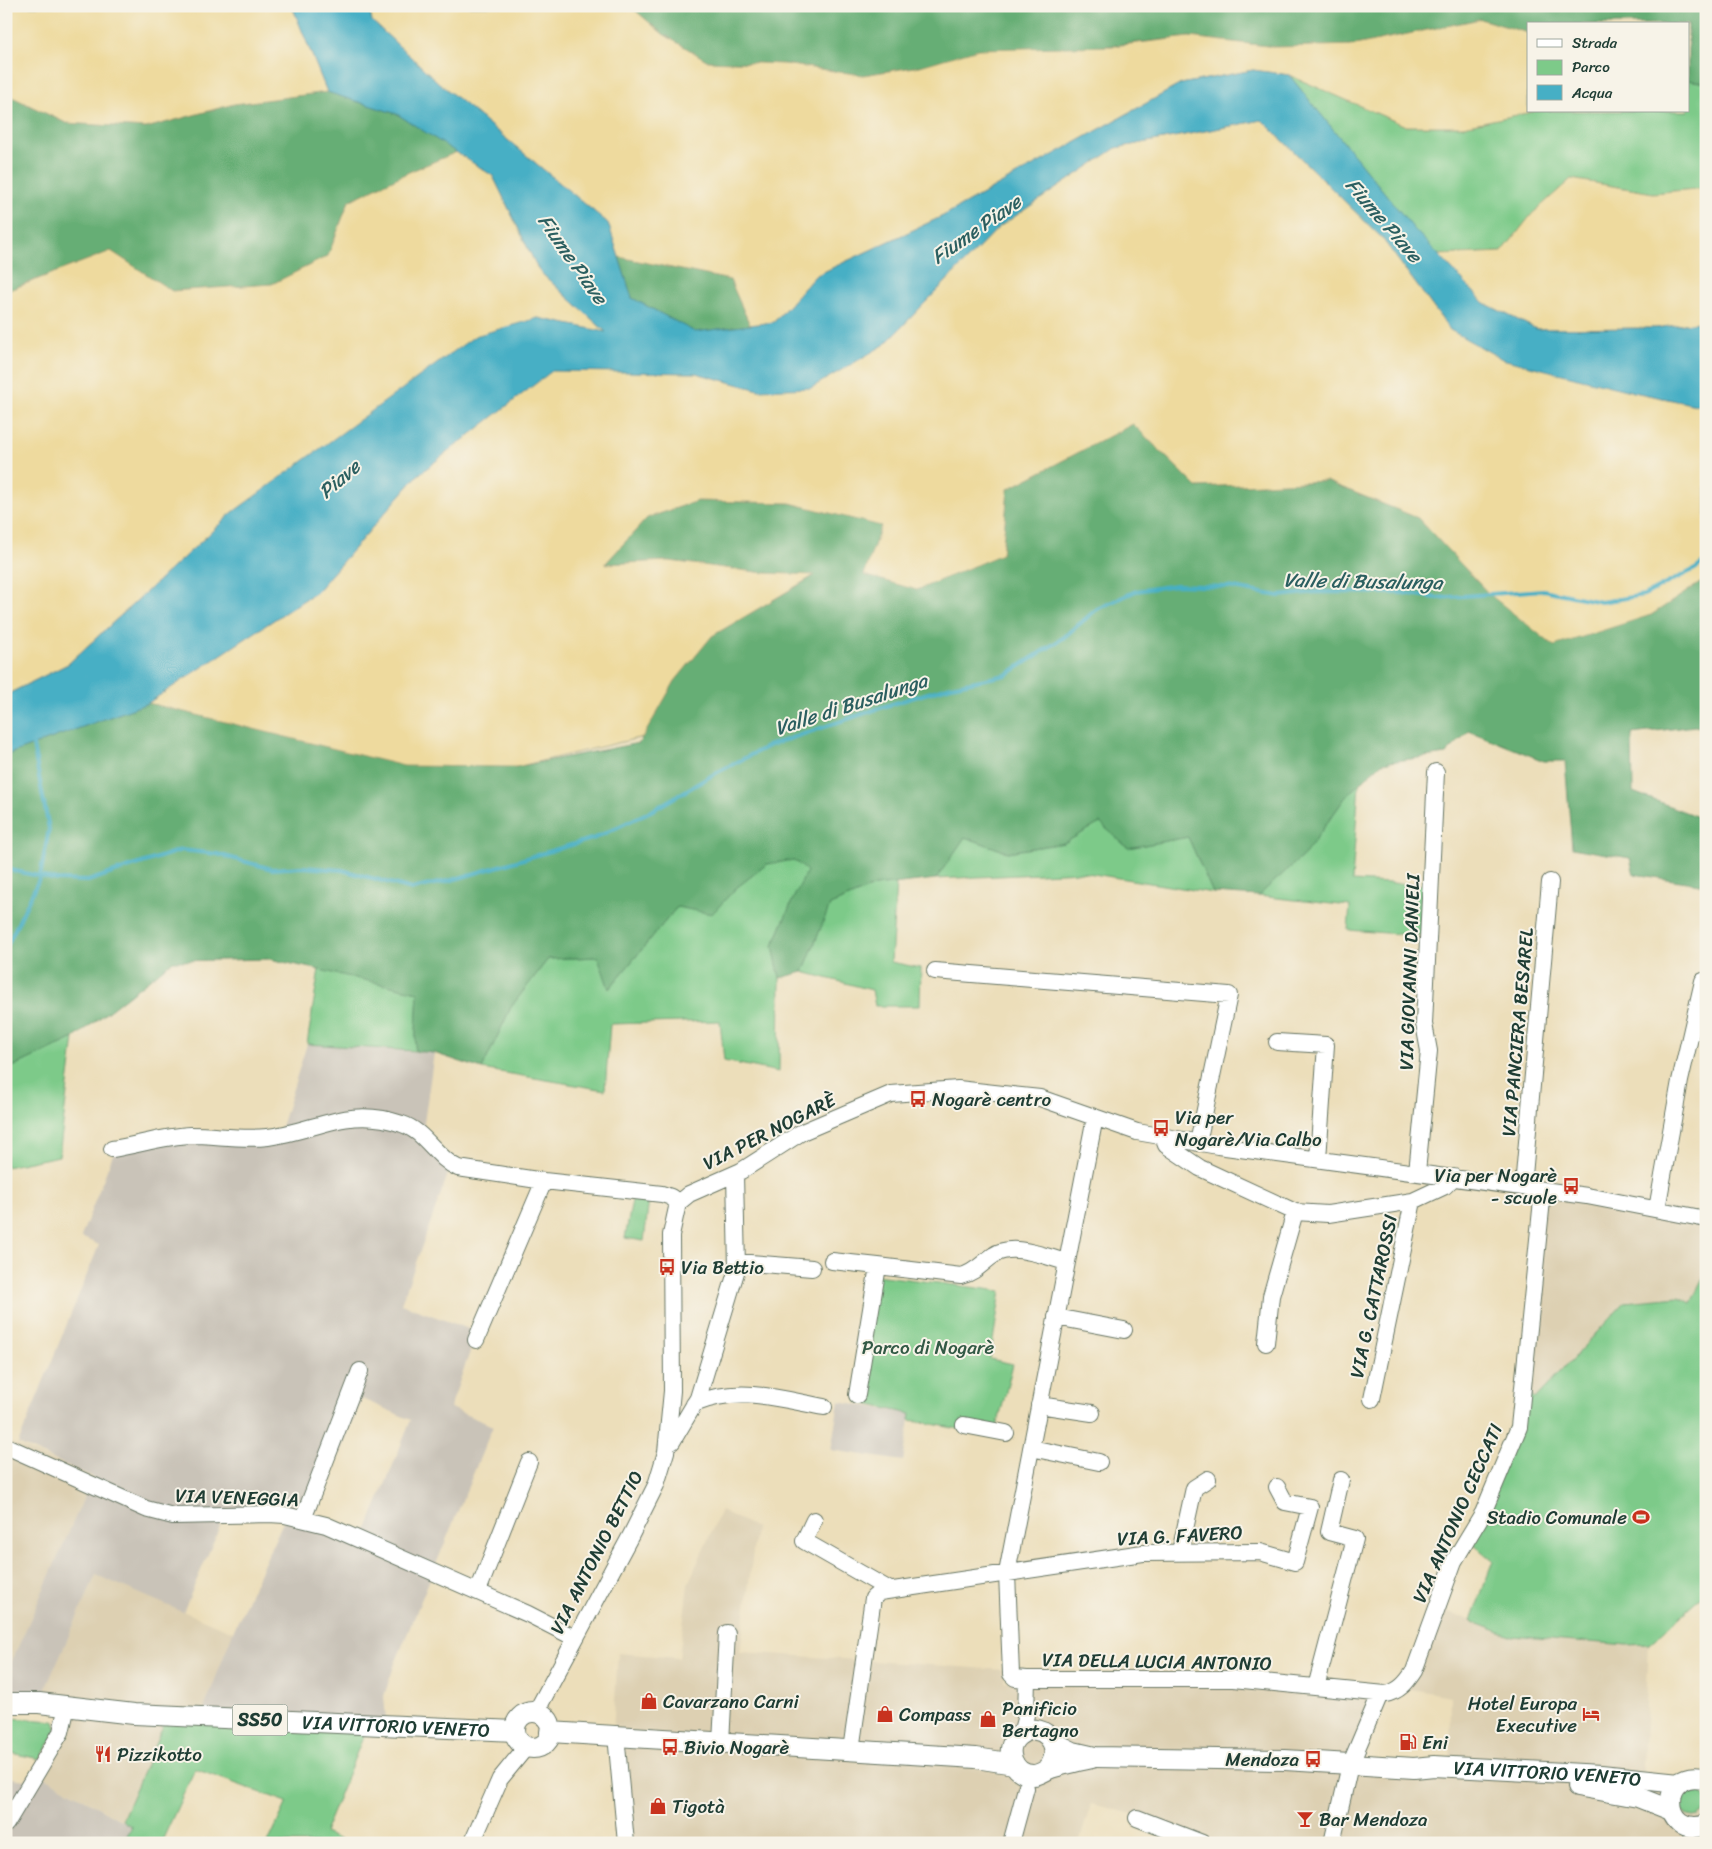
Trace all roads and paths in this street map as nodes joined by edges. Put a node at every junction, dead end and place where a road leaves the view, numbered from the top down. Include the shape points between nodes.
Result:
1 (1436, 772) dead end
2 (1550, 882) dead end
3 (935, 972) dead end
4 (1706, 980) edge
5 (1277, 1042) dead end
6 (1094, 1117) junction
7 (1163, 1137) junction
8 (1198, 1143) junction
9 (112, 1149) dead end
10 (1318, 1159) junction
11 (1417, 1172) junction
12 (735, 1174) junction
13 (1454, 1177) junction
14 (544, 1181) junction
15 (1524, 1187) junction
16 (1543, 1190) junction
17 (681, 1200) junction
18 (1413, 1200) junction
19 (1657, 1209) junction
20 (1295, 1212) junction
21 (1706, 1219) edge
22 (832, 1260) dead end
23 (737, 1262) junction
24 (1067, 1262) junction
25 (878, 1266) junction
26 (812, 1268) dead end
27 (1056, 1317) junction
28 (1124, 1330) dead end
29 (476, 1340) dead end
30 (1266, 1343) dead end
31 (360, 1371) dead end
32 (857, 1395) dead end
33 (1372, 1399) dead end
34 (694, 1404) junction
35 (1039, 1405) junction
36 (824, 1406) dead end
37 (1092, 1413) dead end
38 (964, 1425) dead end
39 (1006, 1432) dead end
40 (667, 1442) junction
41 (1031, 1448) junction
42 (8, 1450) edge
43 (529, 1462) dead end
44 (1099, 1462) dead end
45 (1208, 1478) dead end
46 (1341, 1480) dead end
47 (1277, 1487) dead end
48 (304, 1519) junction
49 (814, 1520) dead end
50 (1180, 1552) junction
51 (1007, 1573) junction
52 (888, 1589) junction
53 (478, 1591) junction
54 (727, 1633) dead end
55 (575, 1638) junction
56 (1028, 1679) junction
57 (1316, 1687) junction
58 (1380, 1694) junction
59 (6, 1703) edge
60 (67, 1706) junction
61 (536, 1712) junction
62 (1024, 1730) junction
63 (550, 1732) junction
64 (616, 1735) junction
65 (521, 1739) junction
66 (721, 1742) junction
67 (1053, 1742) junction
68 (851, 1750) junction
69 (1095, 1757) junction
70 (976, 1758) junction
71 (1014, 1764) junction
72 (1350, 1765) junction
73 (1414, 1768) junction
74 (1048, 1769) junction
75 (1706, 1779) edge
76 (1679, 1783) junction
77 (1026, 1788) dead end
78 (1672, 1810) junction
79 (1137, 1818) dead end
80 (6, 1824) edge
81 (1703, 1828) edge
82 (472, 1843) edge
83 (626, 1843) edge
84 (1011, 1843) edge
85 (1202, 1843) edge
86 (1332, 1843) edge

1 - 11 street, VIA GIOVANNI DANIELI via 1424,1024 1429,1050
2 - 15 street, VIA PANCIERA BESAREL
3 - 8 street via 1229,996
4 - 19 street via 1703,981 1680,1081
5 - 10 street via 1326,1045
6 - 7 street, VIA PER NOGARÈ
6 - 12 street, VIA PER NOGARÈ via 1040,1098 958,1089 896,1093 802,1132
6 - 24 street
7 - 8 street, VIA PER NOGARÈ
7 - 20 street via 1166,1145 1200,1168
8 - 10 street, VIA PER NOGARÈ
9 - 14 street via 189,1135 267,1137 355,1117 408,1126 446,1161 465,1170
10 - 11 street, VIA PER NOGARÈ
11 - 13 street, VIA PER NOGARÈ
12 - 17 street, VIA PER NOGARÈ
12 - 23 street
13 - 15 street, VIA PER NOGARÈ
13 - 18 street via 1445,1186
14 - 17 street via 662,1194
14 - 29 street
15 - 16 street, VIA PER NOGARÈ
16 - 19 street, VIA PER NOGARÈ
16 - 58 street, VIA ANTONIO CECCATI via 1519,1427 1483,1513 1454,1562 1414,1671 1396,1691
17 - 40 street, VIA ANTONIO BETTIO via 671,1235 672,1391
18 - 20 street via 1328,1214
18 - 33 street, VIA G. CATTAROSSI
19 - 21 street, VIA PER NOGARÈ
20 - 30 street via 1271,1296
22 - 25 street
23 - 26 street
23 - 34 street
24 - 25 street via 1006,1249 961,1276
24 - 27 street
25 - 32 street
27 - 28 street
27 - 35 street
31 - 48 street
34 - 36 street via 713,1396 740,1393
34 - 40 street via 677,1435 672,1442
35 - 37 street
35 - 41 street
38 - 39 street
40 - 55 street, VIA ANTONIO BETTIO via 656,1485
41 - 44 street
41 - 51 street
42 - 48 street, VIA VENEGGIA via 146,1509 172,1516 269,1514
43 - 53 street
45 - 50 street via 1194,1488
46 - 57 street via 1329,1532 1355,1538
47 - 50 street, VIA G. FAVERO via 1285,1502 1310,1507 1295,1562 1260,1552
48 - 53 street, VIA VENEGGIA via 350,1533
49 - 52 street via 804,1542
50 - 51 street, VIA G. FAVERO via 1143,1553
51 - 52 street, VIA G. FAVERO
51 - 56 street via 1011,1674 1015,1678
52 - 68 street via 873,1598
53 - 55 street, VIA VENEGGIA
54 - 66 street
55 - 61 street, VIA ANTONIO BETTIO
56 - 57 street, VIA DELLA LUCIA ANTONIO via 1233,1679
56 - 62 street
57 - 58 street, VIA DELLA LUCIA ANTONIO
58 - 72 street
59 - 60 main road, VIA VITTORIO VENETO / SS50
60 - 65 main road, VIA VITTORIO VENETO / SS50 via 134,1714
60 - 80 street via 61,1732
61 - 63 main road via 547,1719
61 - 65 main road, VIA VITTORIO VENETO via 521,1716 517,1721
62 - 67 main road, VIA VITTORIO VENETO via 1043,1732
62 - 70 main road, VIA VITTORIO VENETO
62 - 71 main road via 1011,1757
63 - 64 main road, VIA VITTORIO VENETO
63 - 65 main road, VIA VITTORIO VENETO via 542,1745
64 - 66 main road, VIA VITTORIO VENETO
64 - 83 street
65 - 82 street
66 - 68 main road, VIA VITTORIO VENETO
67 - 69 main road, VIA VITTORIO VENETO via 1073,1752
67 - 74 main road via 1055,1755
68 - 70 main road, VIA VITTORIO VENETO
69 - 72 main road, VIA VITTORIO VENETO via 1285,1760
69 - 74 main road, VIA VITTORIO VENETO
70 - 71 main road, VIA VITTORIO VENETO
71 - 74 main road, VIA VITTORIO VENETO via 1022,1772 1034,1775
72 - 73 main road, VIA VITTORIO VENETO
72 - 86 street
73 - 76 main road, VIA VITTORIO VENETO via 1434,1766 1601,1775
73 - 78 main road, VIA VITTORIO VENETO via 1434,1775 1587,1787 1638,1797
75 - 76 main road, VIA VITTORIO VENETO via 1693,1777
76 - 78 main road via 1671,1795
77 - 84 street
78 - 81 main road, VIA VITTORIO VENETO via 1681,1823
79 - 85 street

